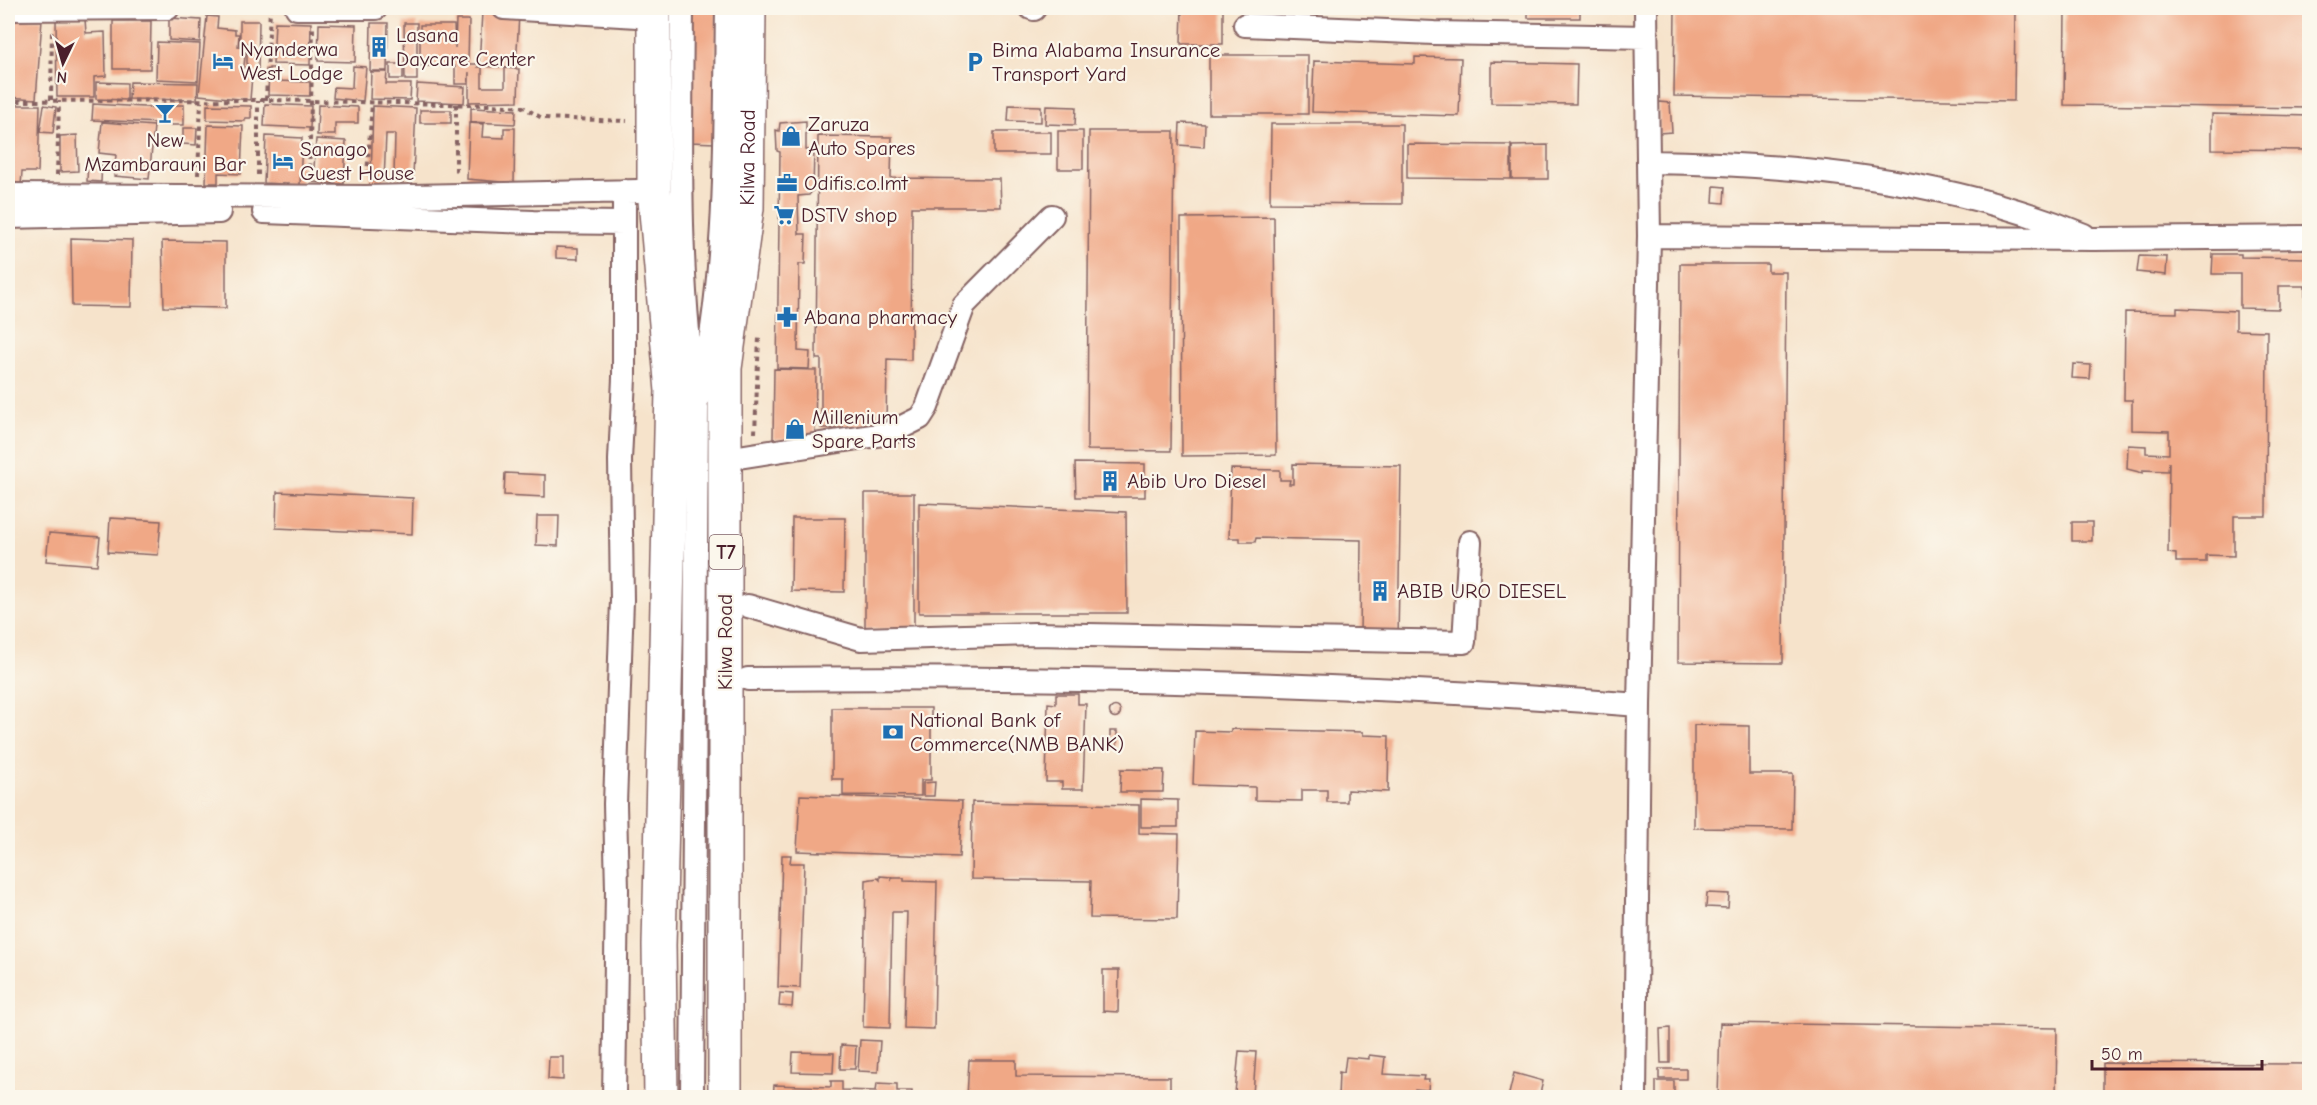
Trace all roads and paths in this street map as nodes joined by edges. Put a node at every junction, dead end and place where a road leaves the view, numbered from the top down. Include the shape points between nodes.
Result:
1 (20, 8) edge
2 (168, 8) edge
3 (270, 8) edge
4 (297, 8) edge
5 (314, 8) edge
6 (376, 8) edge
7 (504, 8) edge
8 (727, 8) edge
9 (750, 8) edge
10 (1646, 8) edge
11 (52, 9) edge
12 (663, 11) edge
13 (1245, 25) dead end
14 (1646, 37) junction
15 (8, 100) edge
16 (51, 100) junction
17 (266, 100) junction
18 (59, 101) junction
19 (258, 101) junction
20 (312, 101) junction
21 (201, 102) junction
22 (372, 103) junction
23 (456, 104) junction
24 (654, 122) junction
25 (1648, 162) junction
26 (639, 190) junction
27 (57, 194) junction
28 (8, 195) edge
29 (456, 195) junction
30 (197, 196) junction
31 (258, 196) junction
32 (308, 196) junction
33 (366, 197) junction
34 (1052, 216) dead end
35 (8, 217) edge
36 (624, 223) junction
37 (1649, 236) junction
38 (2310, 237) edge
39 (2094, 239) junction
40 (698, 408) junction
41 (726, 459) junction
42 (1470, 542) dead end
43 (748, 606) dead end
44 (748, 679) dead end
45 (1639, 705) junction
46 (614, 1098) edge
47 (661, 1098) edge
48 (692, 1098) edge
49 (725, 1098) edge
50 (1635, 1098) edge

1 - 11 street
2 - 11 street
3 - 17 path
4 - 5 street
5 - 6 street
5 - 20 path
7 - 12 street
8 - 40 street via 724,183 711,346
9 - 41 highway, Kilwa Road / T7 via 747,208 725,368
10 - 14 street
11 - 16 path
12 - 24 highway
12 - 40 street via 680,182 688,346
13 - 14 street
14 - 25 street
15 - 16 path
16 - 18 path
17 - 19 path
17 - 20 path
18 - 21 path
18 - 27 path
19 - 21 path
19 - 31 path
20 - 22 path
20 - 32 path
21 - 30 path
22 - 23 path
22 - 33 path
23 - 24 path via 519,106 542,118
23 - 29 path
24 - 26 highway
25 - 37 street
25 - 39 street via 1790,168 1926,188 1993,202
26 - 29 street
26 - 36 street
26 - 47 highway via 672,391 659,945
27 - 28 street
27 - 30 street
29 - 33 street
30 - 31 street
31 - 32 street
32 - 33 street
34 - 41 street via 964,305 920,417 890,433
35 - 36 street via 307,212
36 - 46 street
37 - 39 street
37 - 45 street
38 - 39 street
40 - 48 street
41 - 49 highway, Kilwa Road / T7
42 - 43 street via 1464,642 1034,634 861,639
44 - 45 street via 1356,686
45 - 50 street

